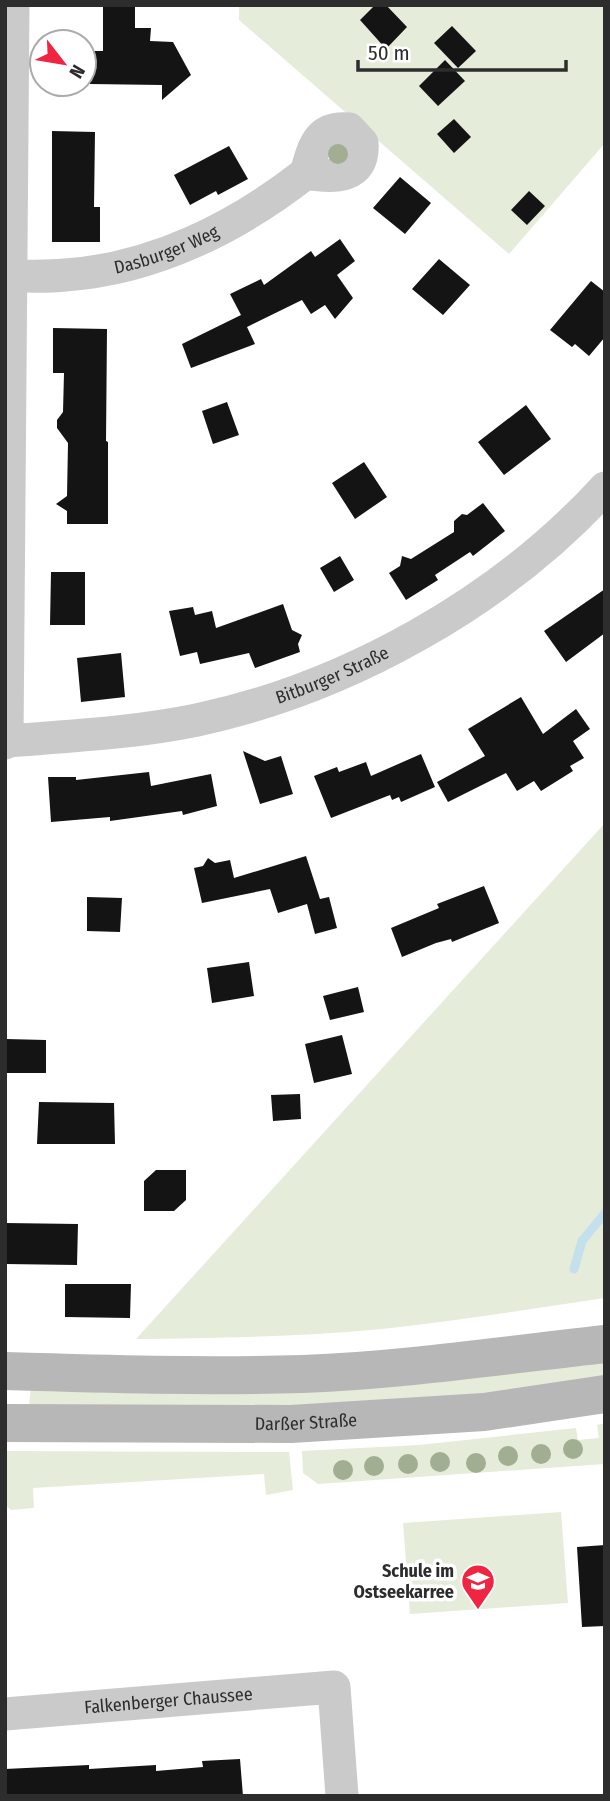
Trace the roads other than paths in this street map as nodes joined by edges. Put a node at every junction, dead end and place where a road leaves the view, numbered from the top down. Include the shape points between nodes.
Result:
1 (13, 5) edge
2 (306, 173) dead end
3 (11, 276) junction
4 (605, 488) edge
5 (6, 742) edge
6 (605, 1344) edge
7 (5, 1371) edge
8 (605, 1394) edge
9 (5, 1423) edge
10 (5, 1713) edge
11 (342, 1796) edge

1 - 3 street
2 - 3 street, Dasburger Weg via 235,221 178,249 122,267
3 - 5 street
4 - 5 street, Bitburger Straße via 536,554 465,607 320,684 197,720
6 - 7 main road via 304,1374
8 - 9 main road, Darßer Straße via 484,1412 291,1424
10 - 11 street, Falkenberger Chaussee via 334,1687

